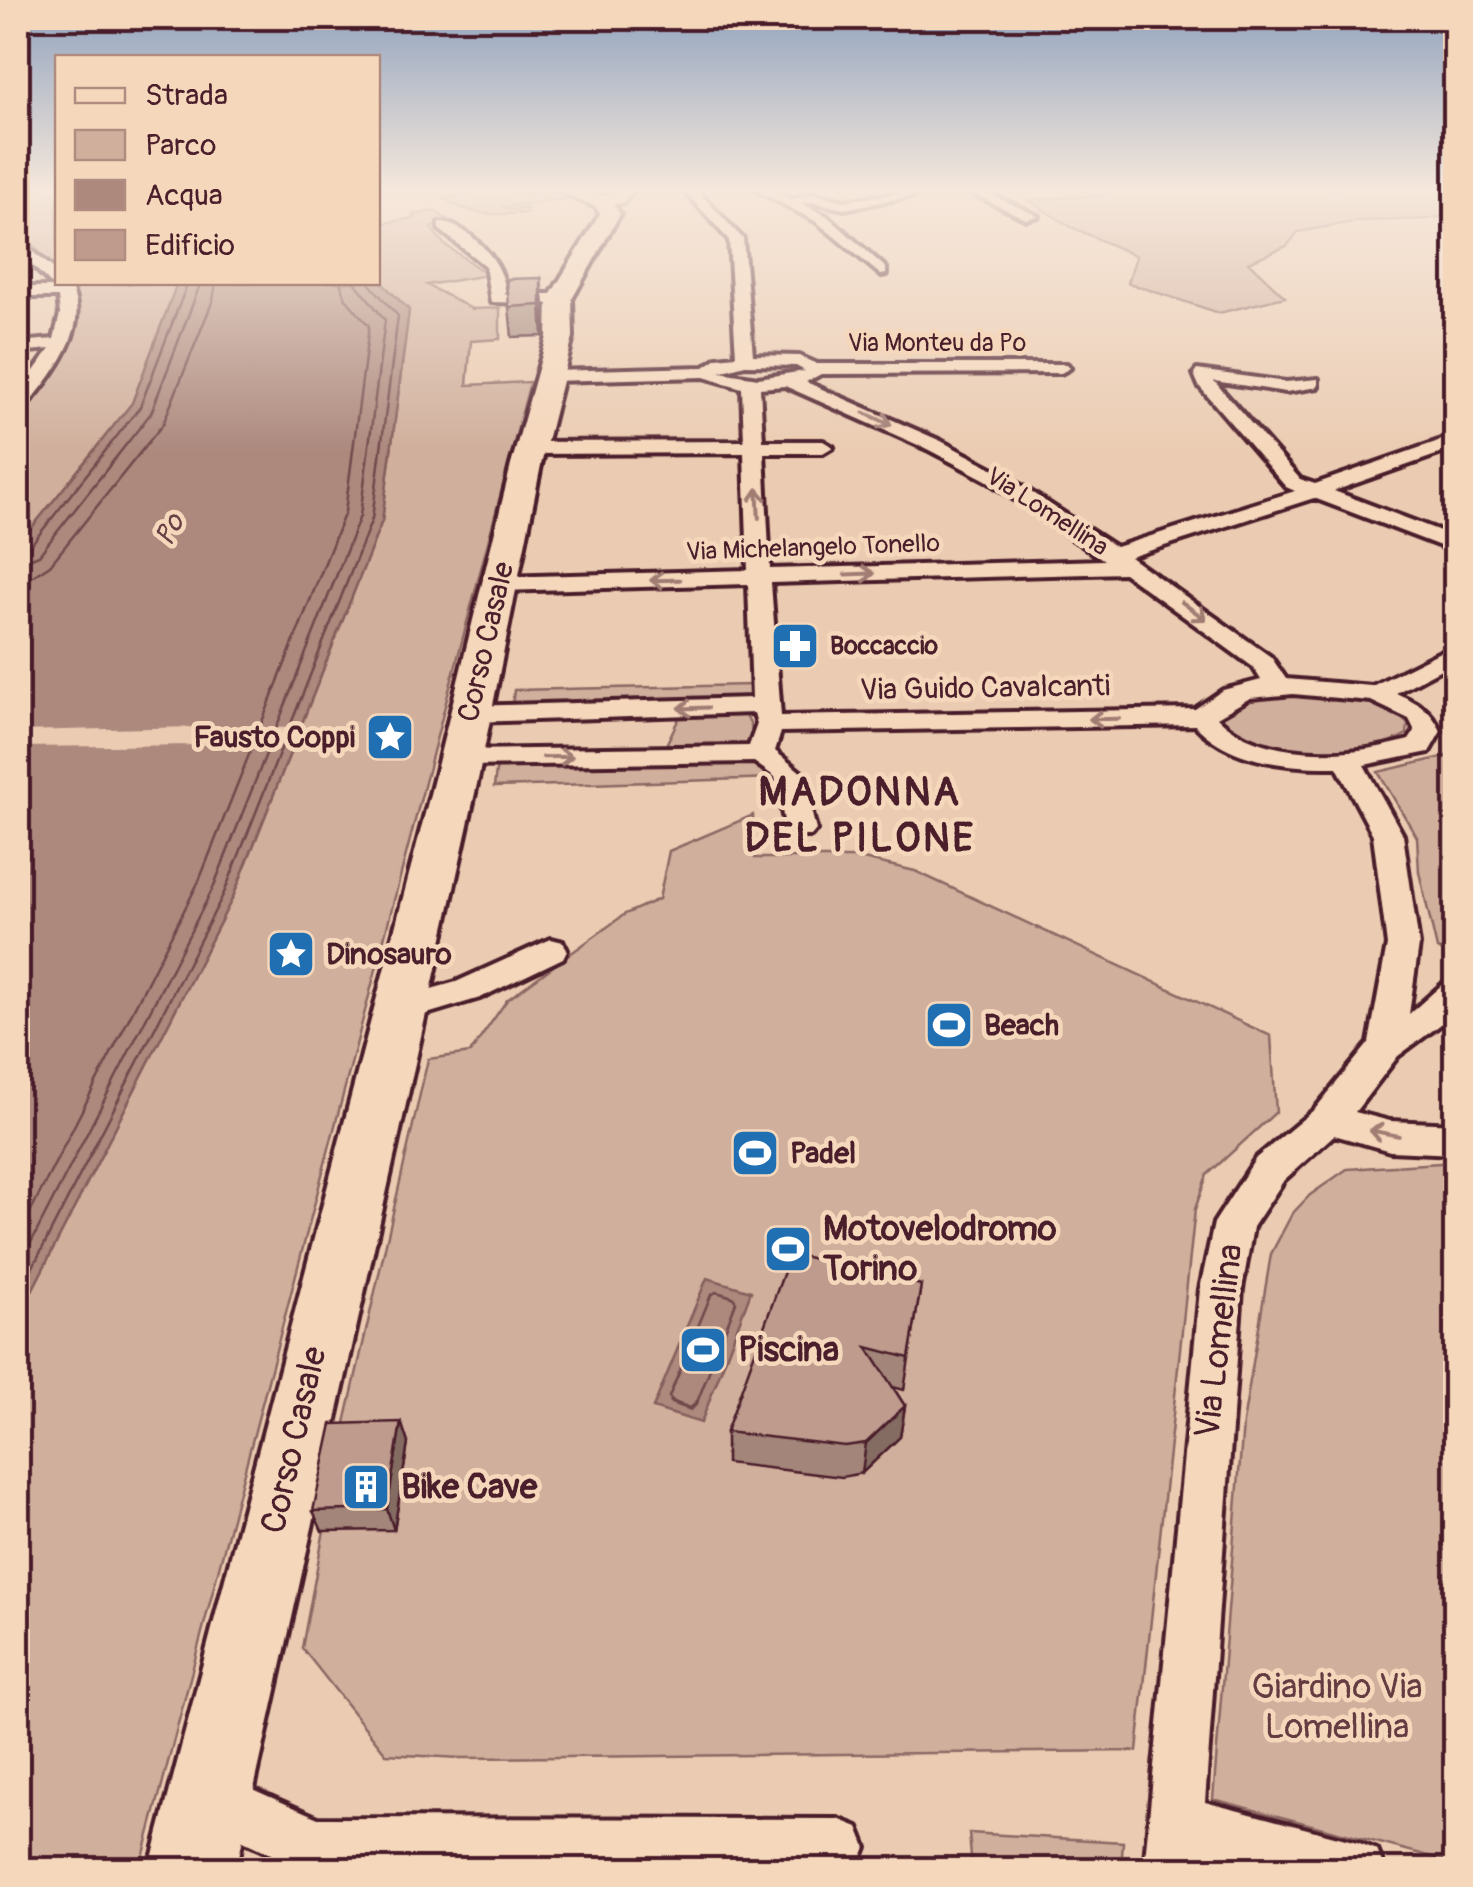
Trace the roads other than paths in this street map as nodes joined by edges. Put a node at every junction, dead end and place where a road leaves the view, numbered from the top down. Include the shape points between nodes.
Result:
1 (500, 277) edge
2 (572, 277) edge
3 (739, 277) edge
4 (61, 285) edge
5 (18, 292) edge
6 (560, 298) junction
7 (60, 343) junction
8 (18, 347) edge
9 (1061, 368) dead end
10 (814, 369) junction
11 (748, 371) junction
12 (551, 376) junction
13 (789, 381) junction
14 (1312, 383) dead end
15 (18, 404) edge
16 (1456, 440) edge
17 (754, 445) junction
18 (823, 447) dead end
19 (530, 448) junction
20 (1316, 491) junction
21 (1456, 545) edge
22 (1121, 560) junction
23 (762, 578) junction
24 (500, 584) junction
25 (1456, 652) edge
26 (1278, 686) junction
27 (1376, 694) junction
28 (767, 714) junction
29 (1202, 717) junction
30 (465, 736) junction
31 (760, 754) junction
32 (1348, 761) junction
33 (800, 830) dead end
34 (551, 950) dead end
35 (1456, 991) edge
36 (397, 1011) junction
37 (1386, 1047) junction
38 (1328, 1118) junction
39 (1456, 1139) edge
40 (208, 1797) junction
41 (1174, 1846) edge
42 (838, 1847) dead end
43 (192, 1870) edge
44 (1357, 1870) edge

1 - 6 street via 497,299
2 - 6 main road, Corso Casale
3 - 11 street
4 - 5 street
4 - 7 street via 69,315
6 - 12 main road, Corso Casale
7 - 8 street
7 - 15 street
9 - 10 street, Via Monteu da Po
10 - 11 street via 800,361
10 - 13 street
11 - 12 street via 724,381 708,372
11 - 13 street
11 - 17 street
12 - 19 main road, Corso Casale
13 -> 22 street, Via Lomellina via 993,476
14 - 20 street via 1286,387 1204,374 1272,462 1293,483
16 - 20 street, Via Michelangelo Tonello
17 - 18 street
17 - 19 street
23 -> 17 street
19 - 24 main road, Corso Casale
20 - 21 street
20 - 22 street, Via Michelangelo Tonello
23 -> 22 street, Via Michelangelo Tonello
22 -> 26 street, Via Lomellina via 1262,662
23 -> 24 street, Via Michelangelo Tonello
23 - 28 street
24 - 30 main road, Corso Casale
25 - 27 street
26 - 27 street
26 - 29 street via 1218,699
27 - 32 street via 1420,714 1428,731 1420,746
29 -> 28 street, Via Guido Cavalcanti
28 -> 30 street, Via Guido Cavalcanti
28 - 31 street
29 - 32 street via 1224,738 1277,753
30 -> 31 street
30 - 36 main road, Corso Casale
31 - 33 street via 788,774
32 - 37 street, Via Lomellina via 1388,835 1403,945
34 - 36 street via 468,990
35 - 37 street
36 - 40 main road, Corso Casale
37 - 38 street, Via Lomellina
39 -> 38 street via 1390,1136
38 - 41 street, Via Lomellina via 1270,1169 1234,1222 1219,1309
40 - 42 street via 316,1846
40 - 43 main road, Corso Casale
41 - 44 street

